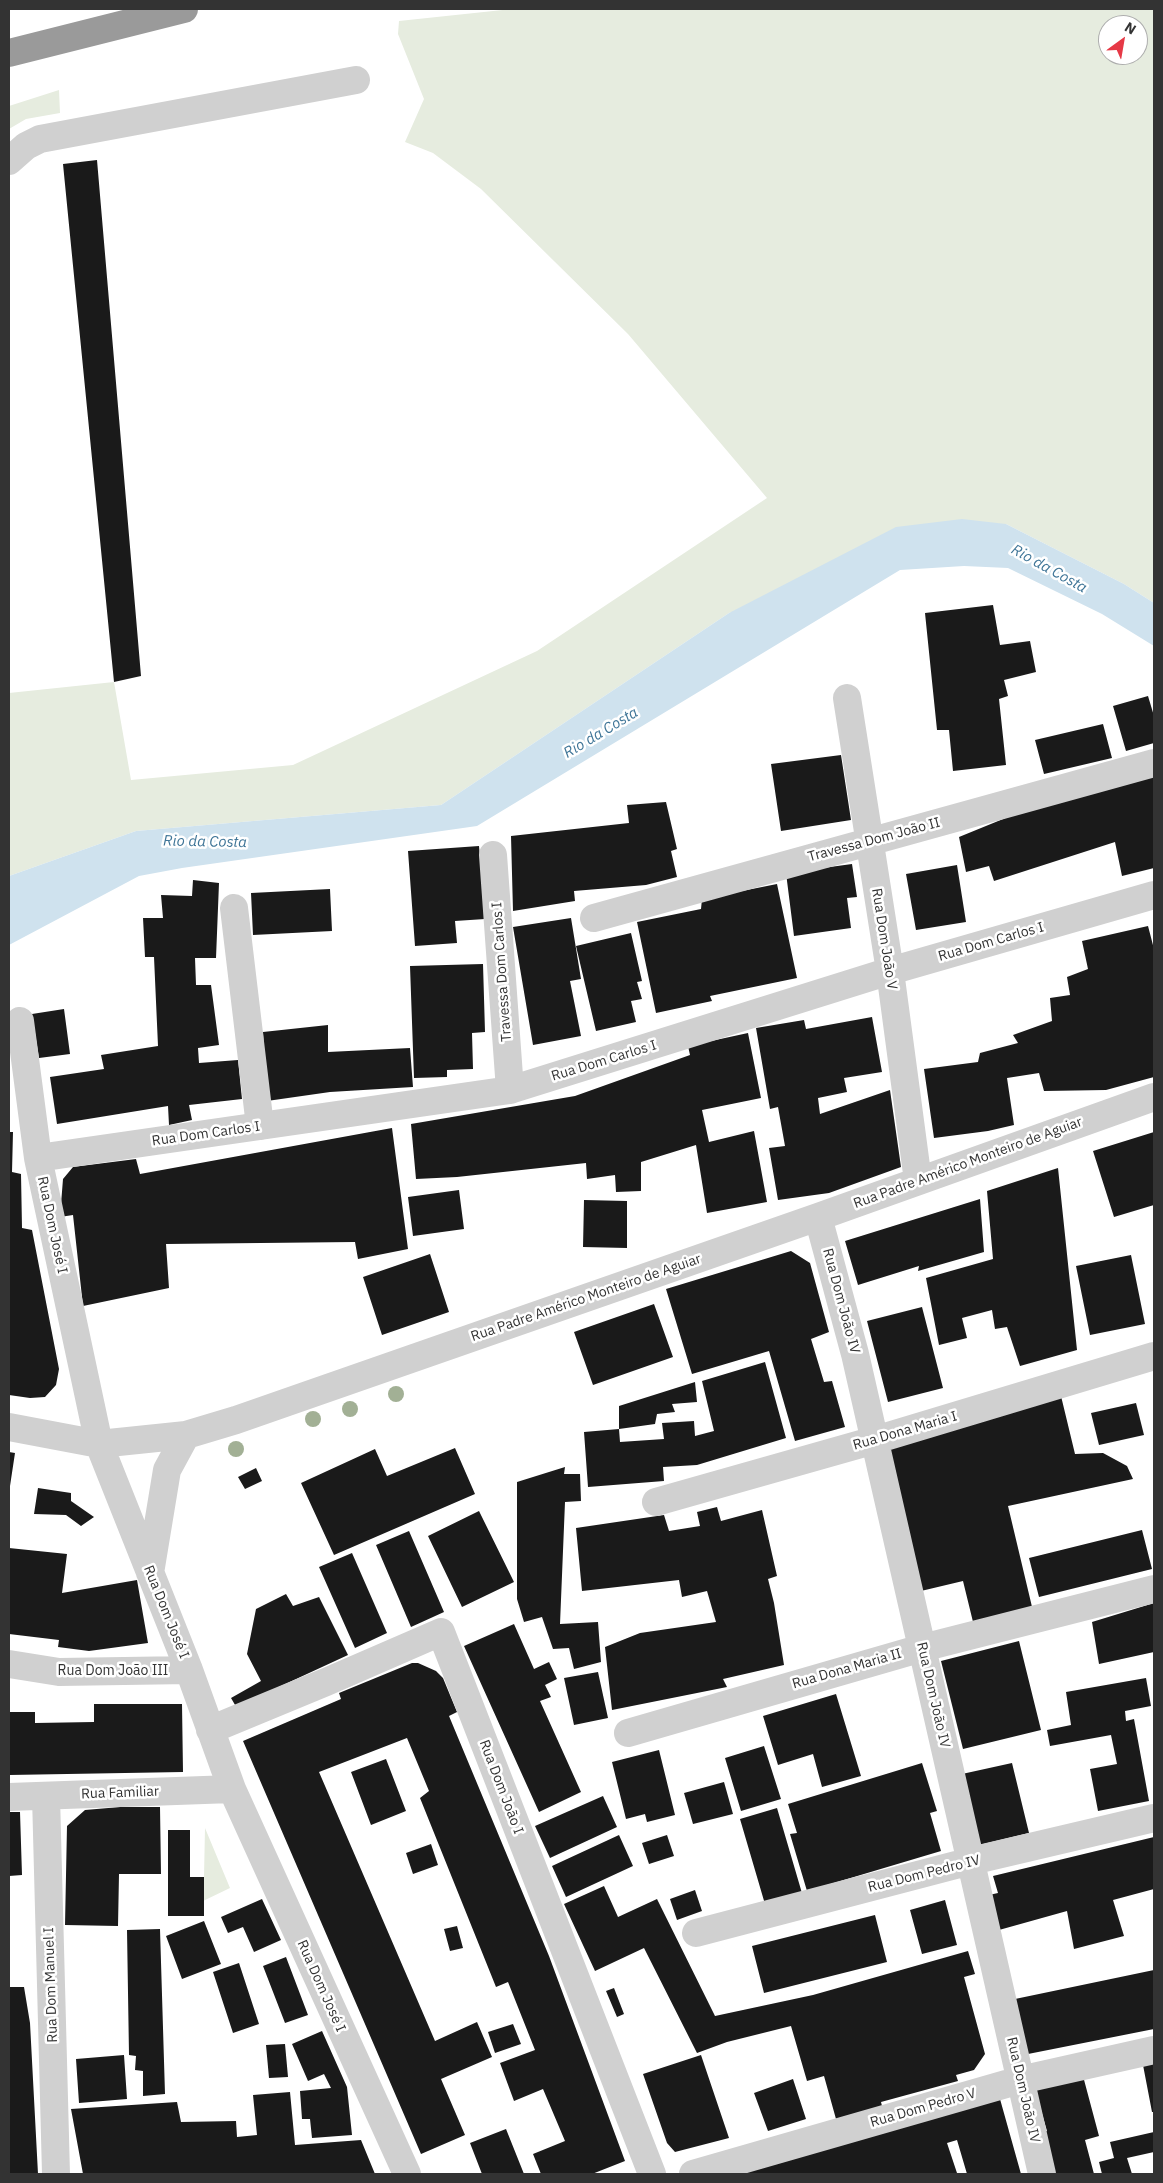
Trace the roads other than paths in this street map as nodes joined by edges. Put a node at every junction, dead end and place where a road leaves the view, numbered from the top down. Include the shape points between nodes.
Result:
1 (184, 9) edge
2 (9, 53) edge
3 (356, 80) dead end
4 (9, 161) edge
5 (847, 698) dead end
6 (1154, 764) edge
7 (869, 842) junction
8 (493, 855) dead end
9 (1154, 895) edge
10 (234, 908) dead end
11 (594, 918) dead end
12 (890, 971) junction
13 (20, 1020) dead end
14 (510, 1090) junction
15 (1154, 1097) edge
16 (20, 1115) edge
17 (260, 1126) junction
18 (38, 1158) junction
19 (918, 1181) junction
20 (818, 1217) junction
21 (1154, 1356) edge
22 (9, 1427) edge
23 (186, 1434) junction
24 (875, 1440) junction
25 (99, 1444) junction
26 (656, 1502) dead end
27 (150, 1573) junction
28 (1154, 1589) edge
29 (922, 1648) junction
30 (9, 1664) edge
31 (188, 1670) junction
32 (210, 1730) junction
33 (628, 1733) dead end
34 (232, 1789) junction
35 (46, 1796) junction
36 (9, 1797) edge
37 (1154, 1818) edge
38 (971, 1861) junction
39 (696, 1933) dead end
40 (1154, 2050) edge
41 (1020, 2080) junction
42 (56, 2174) edge
43 (407, 2174) edge
44 (652, 2174) edge
45 (693, 2174) edge
46 (1042, 2174) edge

1 - 2 highway
3 - 4 street via 40,139
5 - 7 street, Rua Dom João V
6 - 7 street, Travessa Dom João II
7 - 11 street, Travessa Dom João II
7 - 12 street, Rua Dom João V
8 - 14 street, Travessa Dom Carlos I
9 - 12 street, Rua Dom Carlos I
10 - 17 street
12 - 14 street, Rua Dom Carlos I
12 - 19 street, Rua Dom João V
13 - 16 street, Rua Dom José I
14 - 17 street, Rua Dom Carlos I
15 - 19 street, Rua Padre Américo Monteiro de Aguiar
16 - 18 street, Rua Dom José I
17 - 18 street, Rua Dom Carlos I
18 - 25 street, Rua Dom José I
19 - 20 street, Rua Padre Américo Monteiro de Aguiar
20 - 23 street, Rua Padre Américo Monteiro de Aguiar via 236,1420
20 - 24 street, Rua Dom João IV
21 - 24 street, Rua Dona Maria I
22 - 25 street, Rua Padre Américo Monteiro de Aguiar
23 - 25 street, Rua Padre Américo Monteiro de Aguiar
23 - 27 street via 167,1470
24 - 26 street, Rua Dona Maria I
24 - 29 street, Rua Dom João IV
25 - 27 street, Rua Dom José I
27 - 31 street, Rua Dom José I
28 - 29 street, Rua Dona Maria II
29 - 33 street, Rua Dona Maria II
29 - 38 street, Rua Dom João IV
30 - 31 street, Rua Dom João III via 59,1672
31 - 32 street, Rua Dom José I
32 - 34 street, Rua Dom José I
32 - 44 street, Rua Dom João I via 441,1632
34 - 35 street, Rua Familiar
34 - 43 street, Rua Dom José I
35 - 36 street, Rua Familiar
35 - 42 street, Rua Dom Manuel I
37 - 38 street, Rua Dom Pedro IV
38 - 39 street, Rua Dom Pedro IV
38 - 41 street, Rua Dom João IV
40 - 41 street, Rua Dom Pedro V
41 - 45 street, Rua Dom Pedro V
41 - 46 street, Rua Dom João IV

